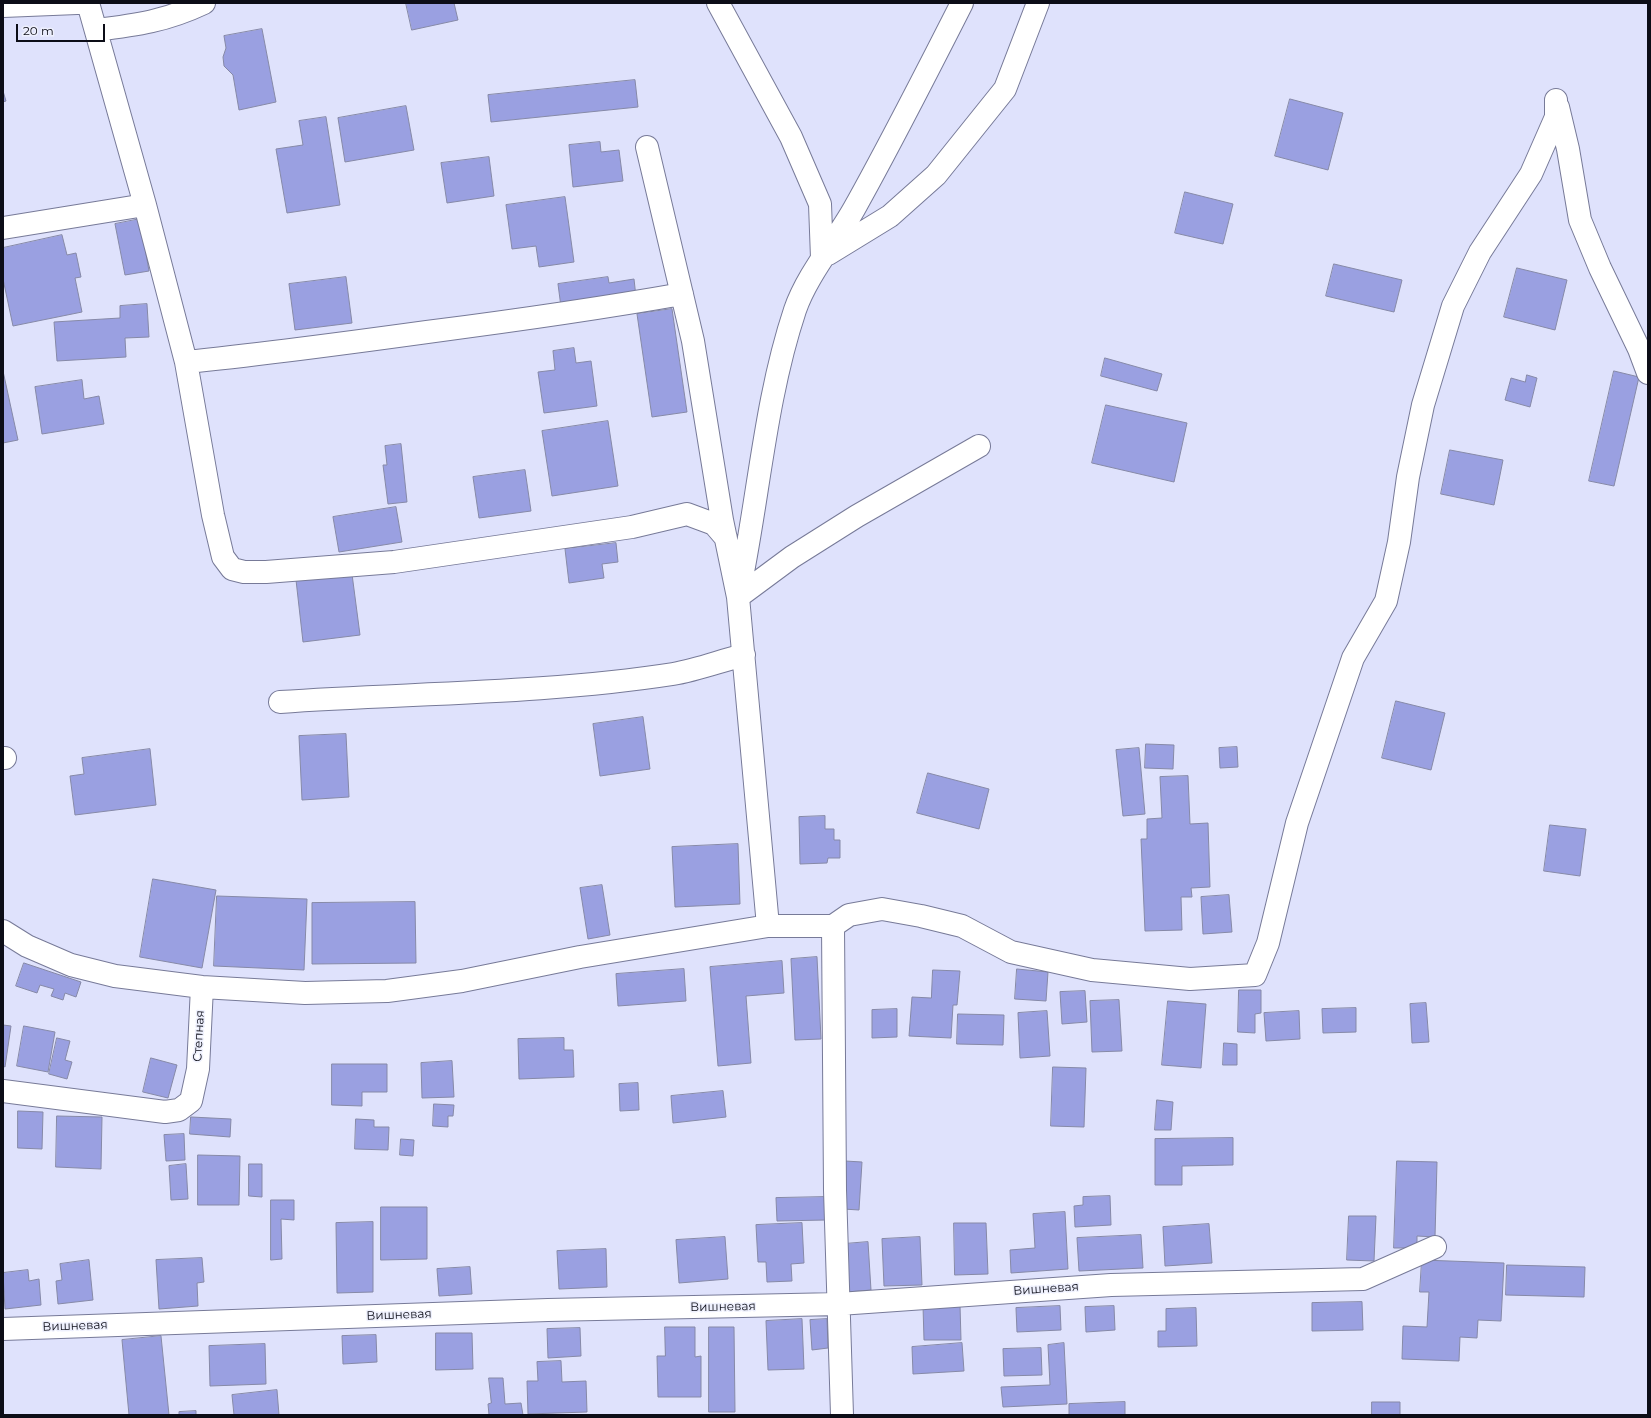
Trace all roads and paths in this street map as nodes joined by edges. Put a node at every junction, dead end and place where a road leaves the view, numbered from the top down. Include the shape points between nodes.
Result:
1 (77, 3) edge
2 (88, 3) edge
3 (204, 3) edge
4 (718, 3) edge
5 (962, 3) edge
6 (1038, 3) edge
7 (3, 6) edge
8 (96, 30) junction
9 (647, 147) dead end
10 (145, 205) junction
11 (3, 228) edge
12 (822, 258) junction
13 (682, 294) junction
14 (186, 362) junction
15 (1648, 373) edge
16 (979, 446) dead end
17 (726, 538) junction
18 (738, 596) junction
19 (744, 655) junction
20 (280, 702) dead end
21 (768, 926) junction
22 (833, 926) junction
23 (3, 931) edge
24 (202, 987) junction
25 (3, 1091) edge
26 (1435, 1247) dead end
27 (838, 1304) junction
28 (3, 1329) edge
29 (842, 1415) edge

1 - 7 street
2 - 8 street
3 - 8 street via 182,14 147,24
4 - 12 street via 791,137 820,204
5 - 12 street via 893,139 849,217
6 - 12 street via 1005,89 936,175 890,216
8 - 10 street
9 - 13 street
10 - 11 street
10 - 14 street
12 - 18 street via 796,308 776,376
13 - 14 street via 614,306 268,354
13 - 17 street via 693,341
14 - 17 street via 213,515 223,557 232,569 266,572 394,562 632,527 687,514 714,524
15 - 22 street via 1580,220 1568,149 1556,100 1556,117 1531,174 1480,252 1453,306 1423,404 1386,601 1353,658 1297,823 1268,943 1255,975 1190,979 1092,970 1011,952 962,926 882,909 850,914
16 - 18 street via 851,520 792,557
17 - 18 street
18 - 19 street
19 - 20 street via 675,674 542,689
19 - 21 street
21 - 22 street
21 - 24 street via 387,991 305,993
22 - 27 street
23 - 24 street via 27,946 71,965 115,976
24 - 25 street, Степная via 198,1070 191,1101 179,1110 166,1112
26 - 27 street, Вишневая via 1363,1279 1111,1285
27 - 28 street, Вишневая via 540,1310
27 - 29 street

